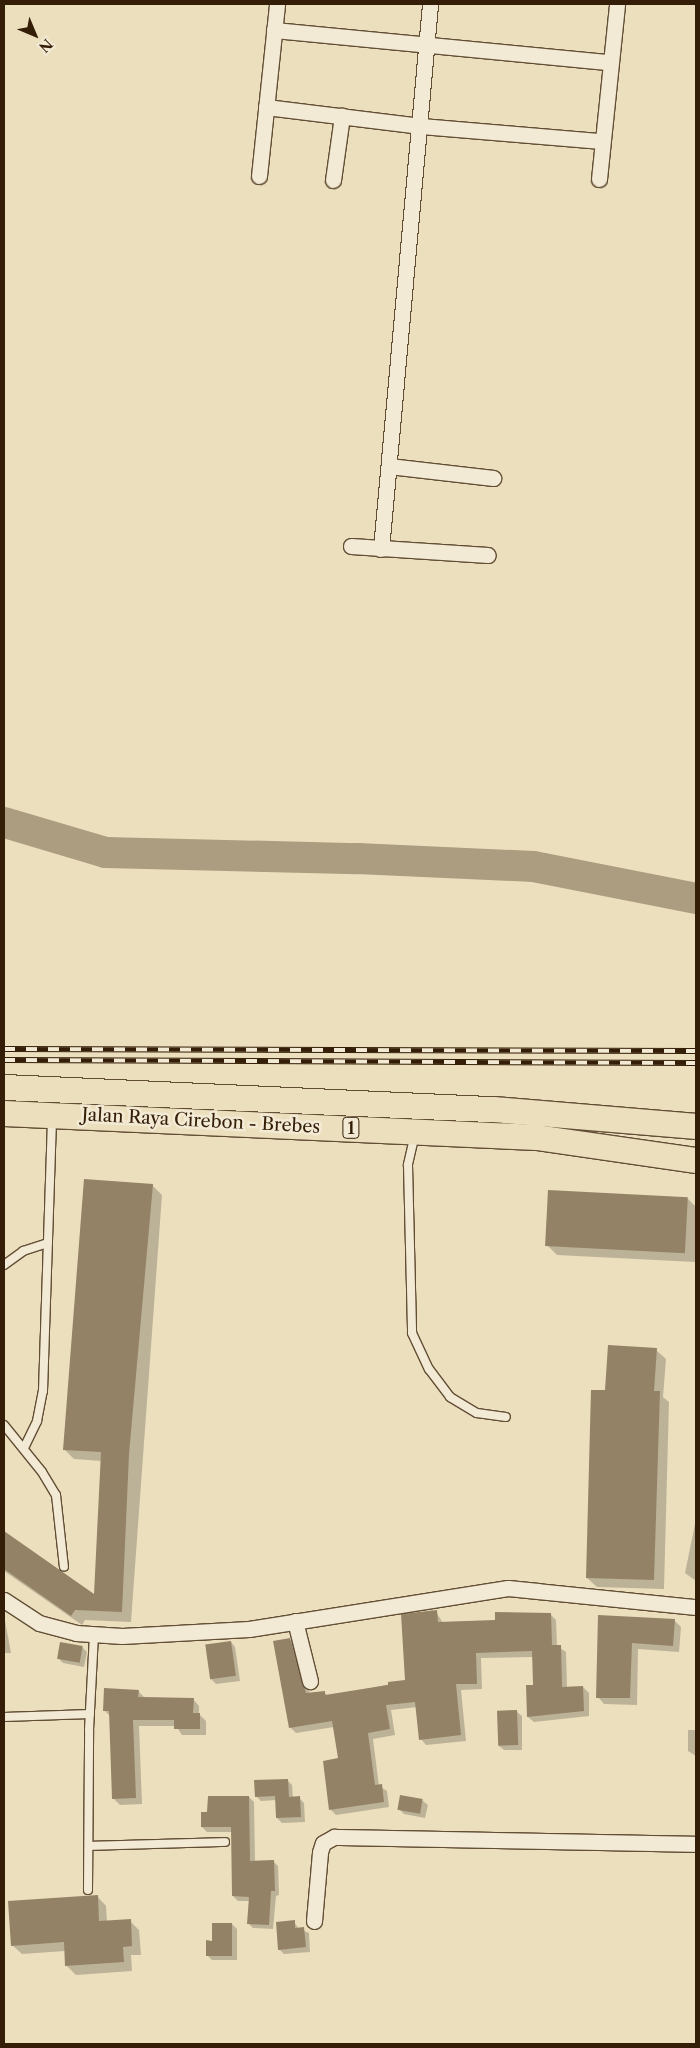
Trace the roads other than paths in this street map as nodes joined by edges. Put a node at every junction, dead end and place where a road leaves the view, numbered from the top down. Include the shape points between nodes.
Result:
1 (277, 4) edge
2 (430, 4) edge
3 (617, 4) edge
4 (274, 30) junction
5 (427, 44) junction
6 (609, 62) junction
7 (266, 107) junction
8 (342, 116) junction
9 (421, 126) junction
10 (601, 142) junction
11 (259, 176) dead end
12 (599, 179) dead end
13 (333, 180) dead end
14 (389, 466) junction
15 (493, 478) dead end
16 (351, 546) dead end
17 (381, 548) junction
18 (488, 555) dead end
19 (4, 1086) edge
20 (4, 1112) edge
21 (52, 1115) junction
22 (415, 1117) junction
23 (696, 1126) edge
24 (696, 1160) edge
25 (48, 1244) junction
26 (4, 1265) edge
27 (506, 1417) dead end
28 (4, 1425) edge
29 (24, 1448) junction
30 (64, 1567) dead end
31 (4, 1600) edge
32 (696, 1607) edge
33 (295, 1620) junction
34 (94, 1635) junction
35 (310, 1681) dead end
36 (90, 1714) junction
37 (4, 1717) edge
38 (226, 1842) dead end
39 (696, 1844) edge
40 (90, 1846) junction
41 (88, 1890) dead end
42 (314, 1921) dead end

1 - 4 street
2 - 5 street
3 - 6 street
4 - 5 street
4 - 7 street
5 - 6 street
5 - 9 street
6 - 10 street
7 - 8 street
7 - 11 street
8 - 9 street
8 - 13 street
9 - 10 street
9 - 14 street
10 - 12 street
14 - 15 street
14 - 17 street
16 - 17 street
17 - 18 street
19 - 22 highway, Jalan Raya Cirebon - Brebes / 1
20 - 21 highway, Jalan Raya Cirebon - Brebes / 1
21 - 22 highway, Jalan Raya Cirebon - Brebes / 1
21 - 25 lane
22 - 23 highway, Jalan Raya Cirebon - Brebes / 1 via 594,1115
22 - 24 highway, Jalan Raya Cirebon - Brebes / 1
22 - 27 lane via 408,1165 412,1333 429,1369 450,1397 478,1412
25 - 26 lane via 23,1251
25 - 29 lane via 43,1391 37,1421
28 - 29 lane
29 - 30 lane via 56,1495
31 - 34 street via 39,1622
32 - 33 street via 508,1588
33 - 34 street via 207,1632
33 - 35 street
34 - 36 lane
36 - 37 lane
36 - 40 lane
38 - 40 lane
39 - 42 street via 334,1837 323,1843 320,1852
40 - 41 lane

